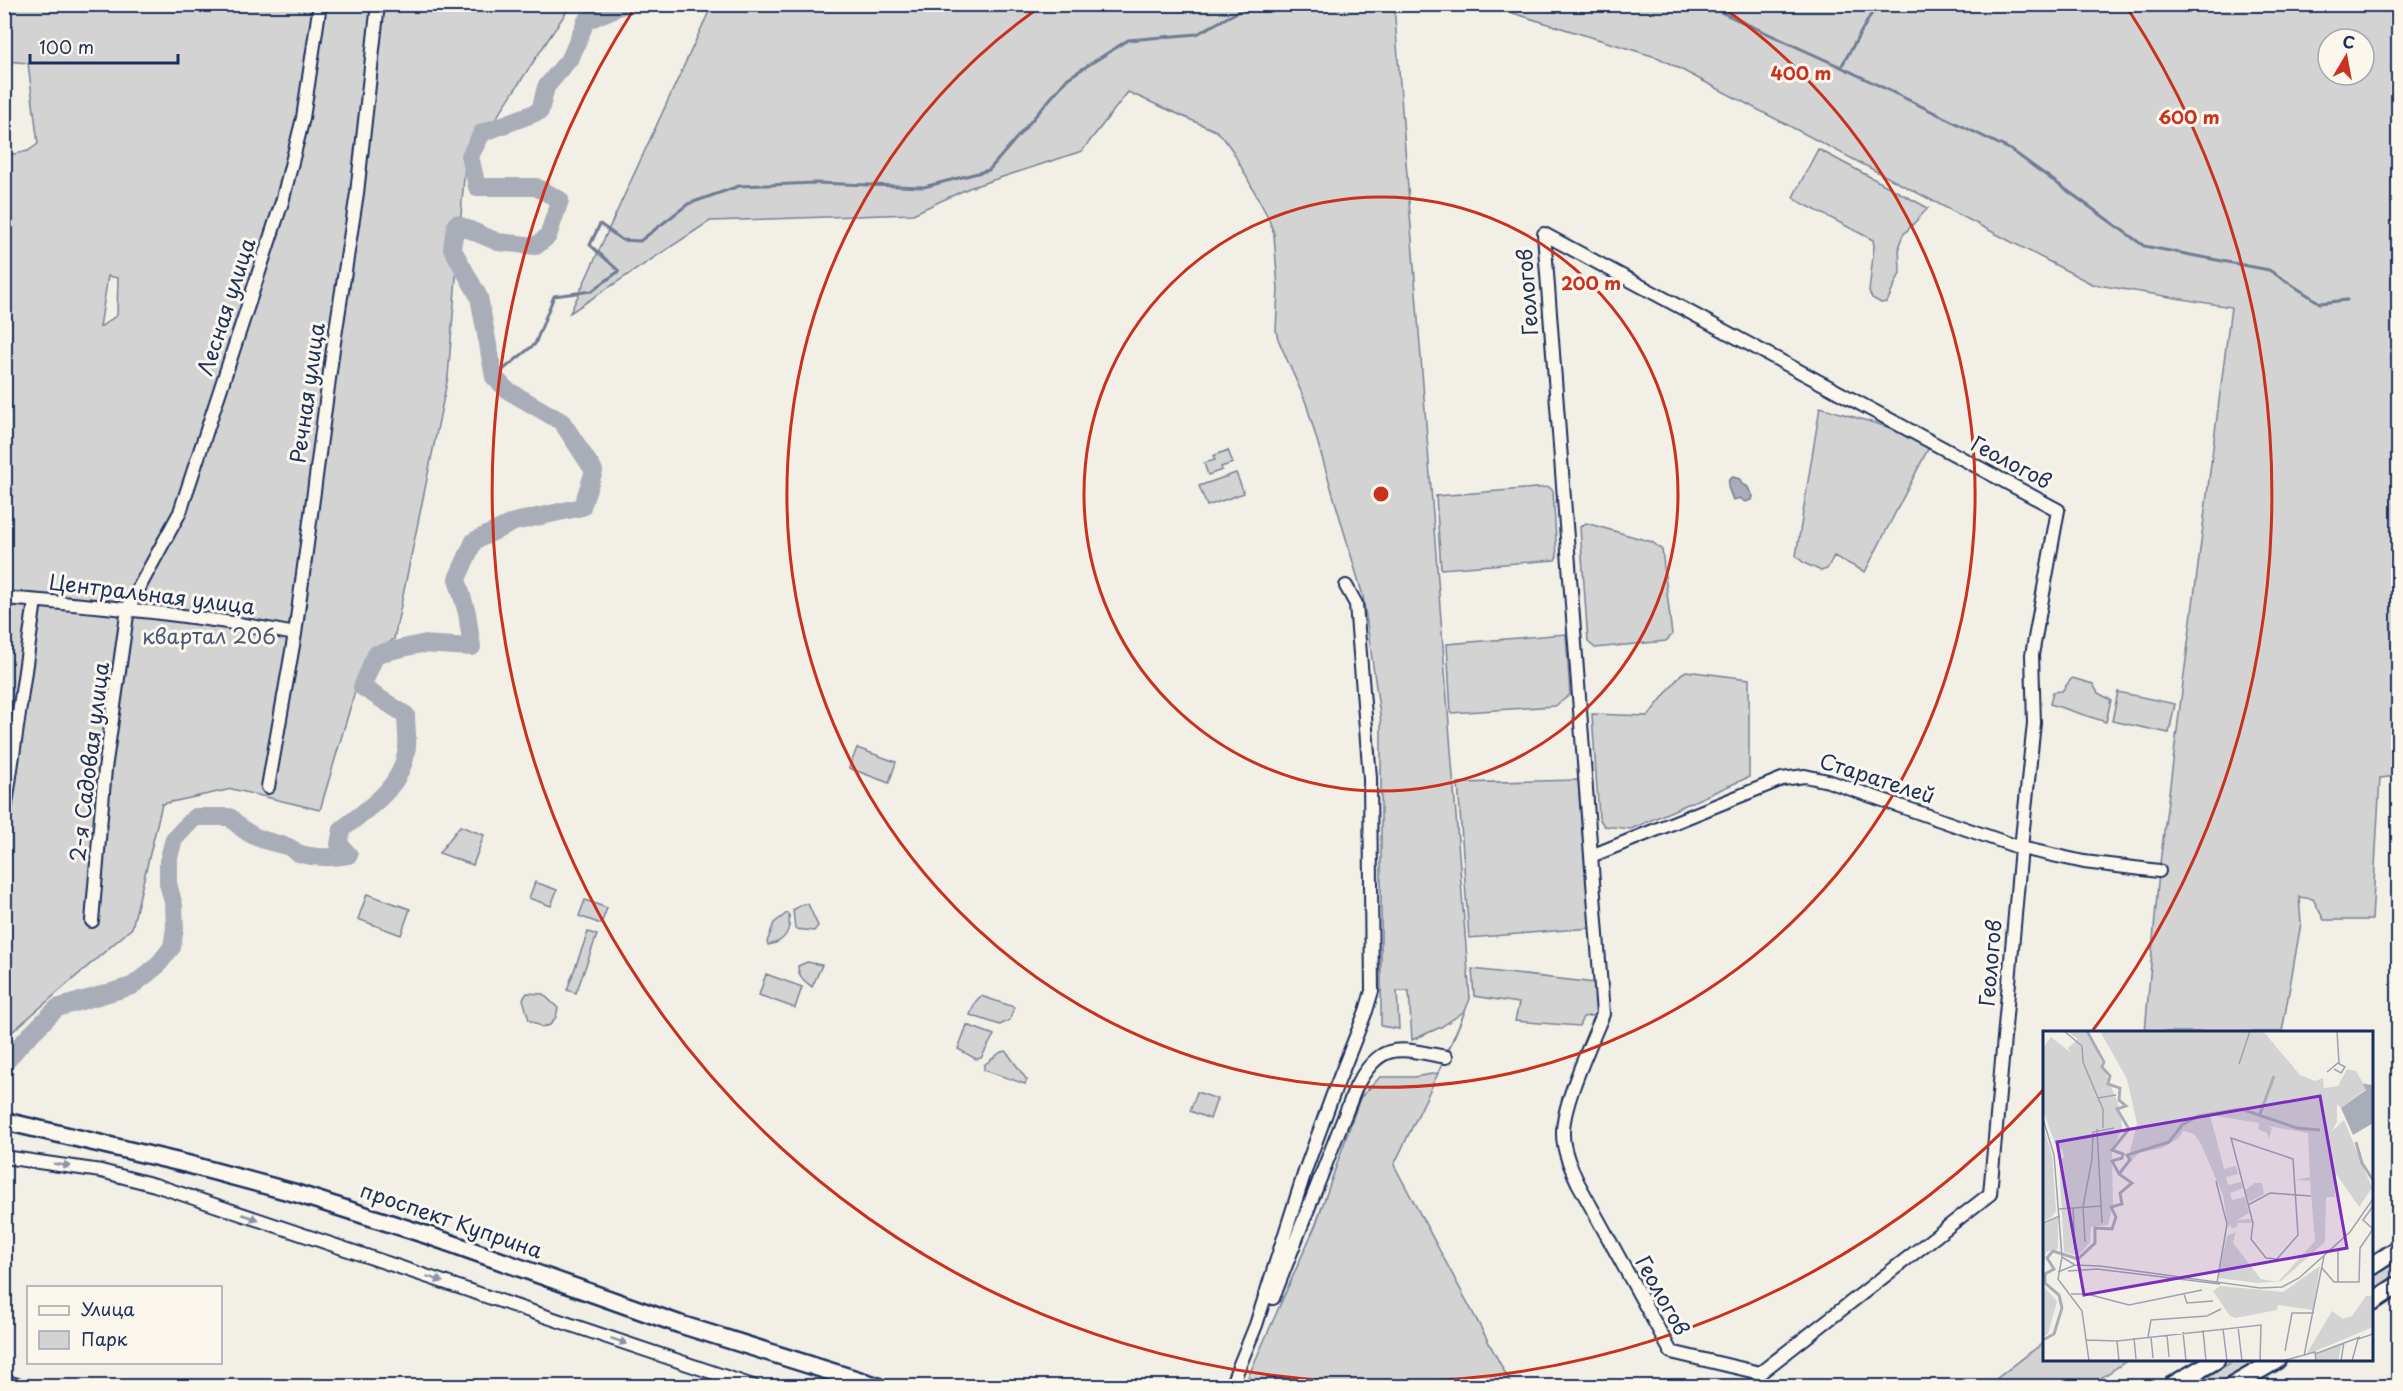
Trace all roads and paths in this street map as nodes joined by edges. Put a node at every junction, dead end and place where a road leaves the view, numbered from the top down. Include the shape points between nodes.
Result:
1 (320, 4) edge
2 (378, 4) edge
3 (1346, 586) dead end
4 (4, 598) edge
5 (35, 601) junction
6 (128, 608) junction
7 (295, 634) junction
8 (268, 787) dead end
9 (4, 818) edge
10 (2021, 848) junction
11 (1591, 856) junction
12 (2158, 871) dead end
13 (93, 921) dead end
14 (1446, 1057) dead end
15 (4, 1121) edge
16 (4, 1157) edge
17 (2398, 1249) edge
18 (2373, 1265) edge
19 (2398, 1285) edge
20 (1265, 1295) junction
21 (2373, 1301) edge
22 (2213, 1361) edge
23 (2274, 1361) edge
24 (4, 1381) edge
25 (20, 1386) edge
26 (753, 1386) edge
27 (877, 1386) edge
28 (1231, 1386) edge
29 (2171, 1386) edge
30 (2232, 1386) edge

1 - 6 street, Лесная улица via 303,118 282,202 180,512
2 - 7 street, Речная улица via 357,193
3 - 20 street via 1356,604 1370,778 1372,991 1306,1168
4 - 5 street, Центральная улица
5 - 6 street, Центральная улица
5 - 9 street
6 - 7 street, Центральная улица
6 - 13 street, 2-я Садовая улица via 105,769
7 - 8 street, Речная улица
10 - 11 street, Старателей via 1805,776 1782,779
10 - 11 street, Геологов via 1990,1194 1760,1373 1671,1352 1566,1155 1563,1134 1567,1110 1603,1014
10 - 11 street, Геологов via 2035,716 2032,655 2058,510 1544,234
10 - 12 street, Старателей via 2084,862
14 - 20 street via 1393,1050 1380,1054 1366,1067 1273,1298
15 - 27 main road, проспект Куприна via 296,1193 679,1324
16 -> 26 street via 101,1170 155,1185
17 - 18 main road
19 - 21 main road
20 - 28 street
22 - 29 main road
23 - 30 main road
24 - 25 street

